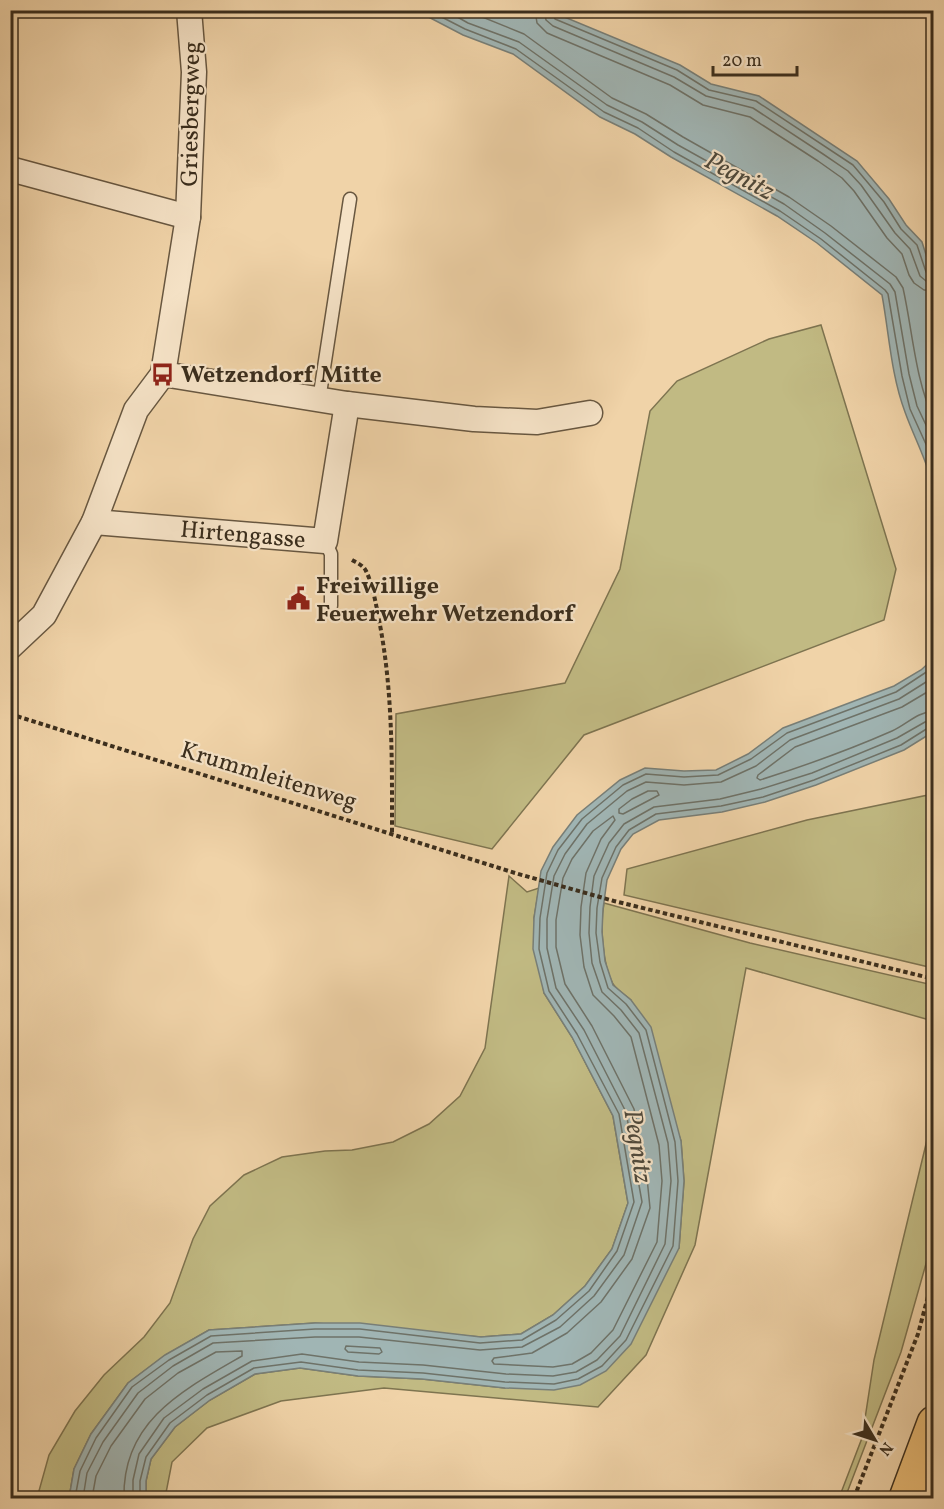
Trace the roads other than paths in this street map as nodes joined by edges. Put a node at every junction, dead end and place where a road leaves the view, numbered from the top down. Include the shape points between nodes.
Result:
1 (189, 10) edge
2 (10, 169) edge
3 (350, 199) dead end
4 (188, 217) junction
5 (163, 374) junction
6 (319, 400) junction
7 (347, 404) junction
8 (590, 413) dead end
9 (94, 522) junction
10 (328, 548) junction
11 (332, 606) dead end
12 (10, 647) edge
13 (933, 1423) edge
14 (906, 1498) edge

1 - 4 street, Griesbergweg via 194,72
2 - 4 street
3 - 6 lane
4 - 5 street, Griesbergweg
5 - 6 street
5 - 9 street via 136,410
6 - 7 street
7 - 8 street via 537,422
7 - 10 street, Hirtengasse
9 - 10 street, Hirtengasse
9 - 12 street via 44,615
10 - 11 lane
13 - 14 main road

